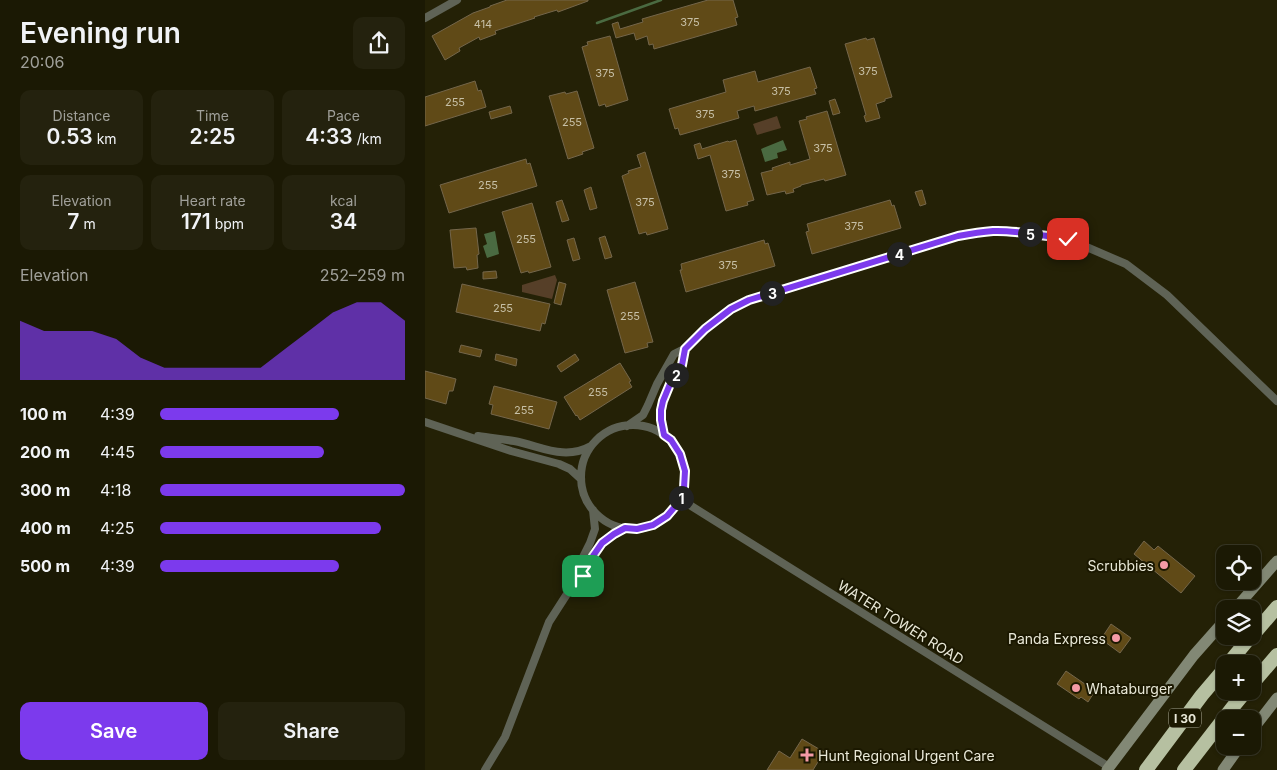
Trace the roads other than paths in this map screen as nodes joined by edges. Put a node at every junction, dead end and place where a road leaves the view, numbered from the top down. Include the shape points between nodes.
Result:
1 (457, 0) edge
2 (425, 18) edge
3 (685, 349) junction
4 (1277, 401) edge
5 (425, 422) edge
6 (627, 426) junction
7 (463, 434) junction
8 (664, 435) junction
9 (592, 445) junction
10 (581, 479) junction
11 (680, 499) junction
12 (593, 510) junction
13 (625, 528) junction
14 (1277, 561) edge
15 (567, 594) junction
16 (1243, 600) edge
17 (1277, 607) edge
18 (1261, 625) edge
19 (1216, 630) edge
20 (1244, 645) edge
21 (1235, 655) edge
22 (1277, 655) edge
23 (1261, 674) edge
24 (1216, 679) edge
25 (1277, 698) edge
26 (1238, 700) edge
27 (1261, 719) edge
28 (1234, 755) edge
29 (1108, 768) edge
30 (485, 770) edge
31 (1146, 770) edge
32 (1184, 770) edge
33 (1223, 770) edge

1 - 2 street
3 - 4 street via 731,309 749,300 958,236 994,231 1068,239 1126,264 1167,295
3 - 6 street via 674,354 643,415
3 - 8 street via 682,365 663,401 661,420
5 - 7 street
6 - 8 street via 649,427
6 - 9 street via 605,433
7 - 9 street via 515,441 560,453 577,452
7 - 10 street via 559,464
8 - 11 street via 676,447 683,462 685,479
9 - 10 street via 584,461
10 - 12 street
11 - 13 street via 660,521 645,528
11 - 29 street, WATER TOWER ROAD
12 - 13 street via 605,521
12 - 15 street via 595,529
13 - 15 street via 602,543 583,576
14 - 16 main road
15 - 30 street via 549,622 505,736
17 - 18 highway
19 - 29 main road
20 - 21 highway
22 - 23 highway
24 - 31 highway, I 30
25 - 27 main road
26 - 32 highway, I 30
28 - 33 main road

